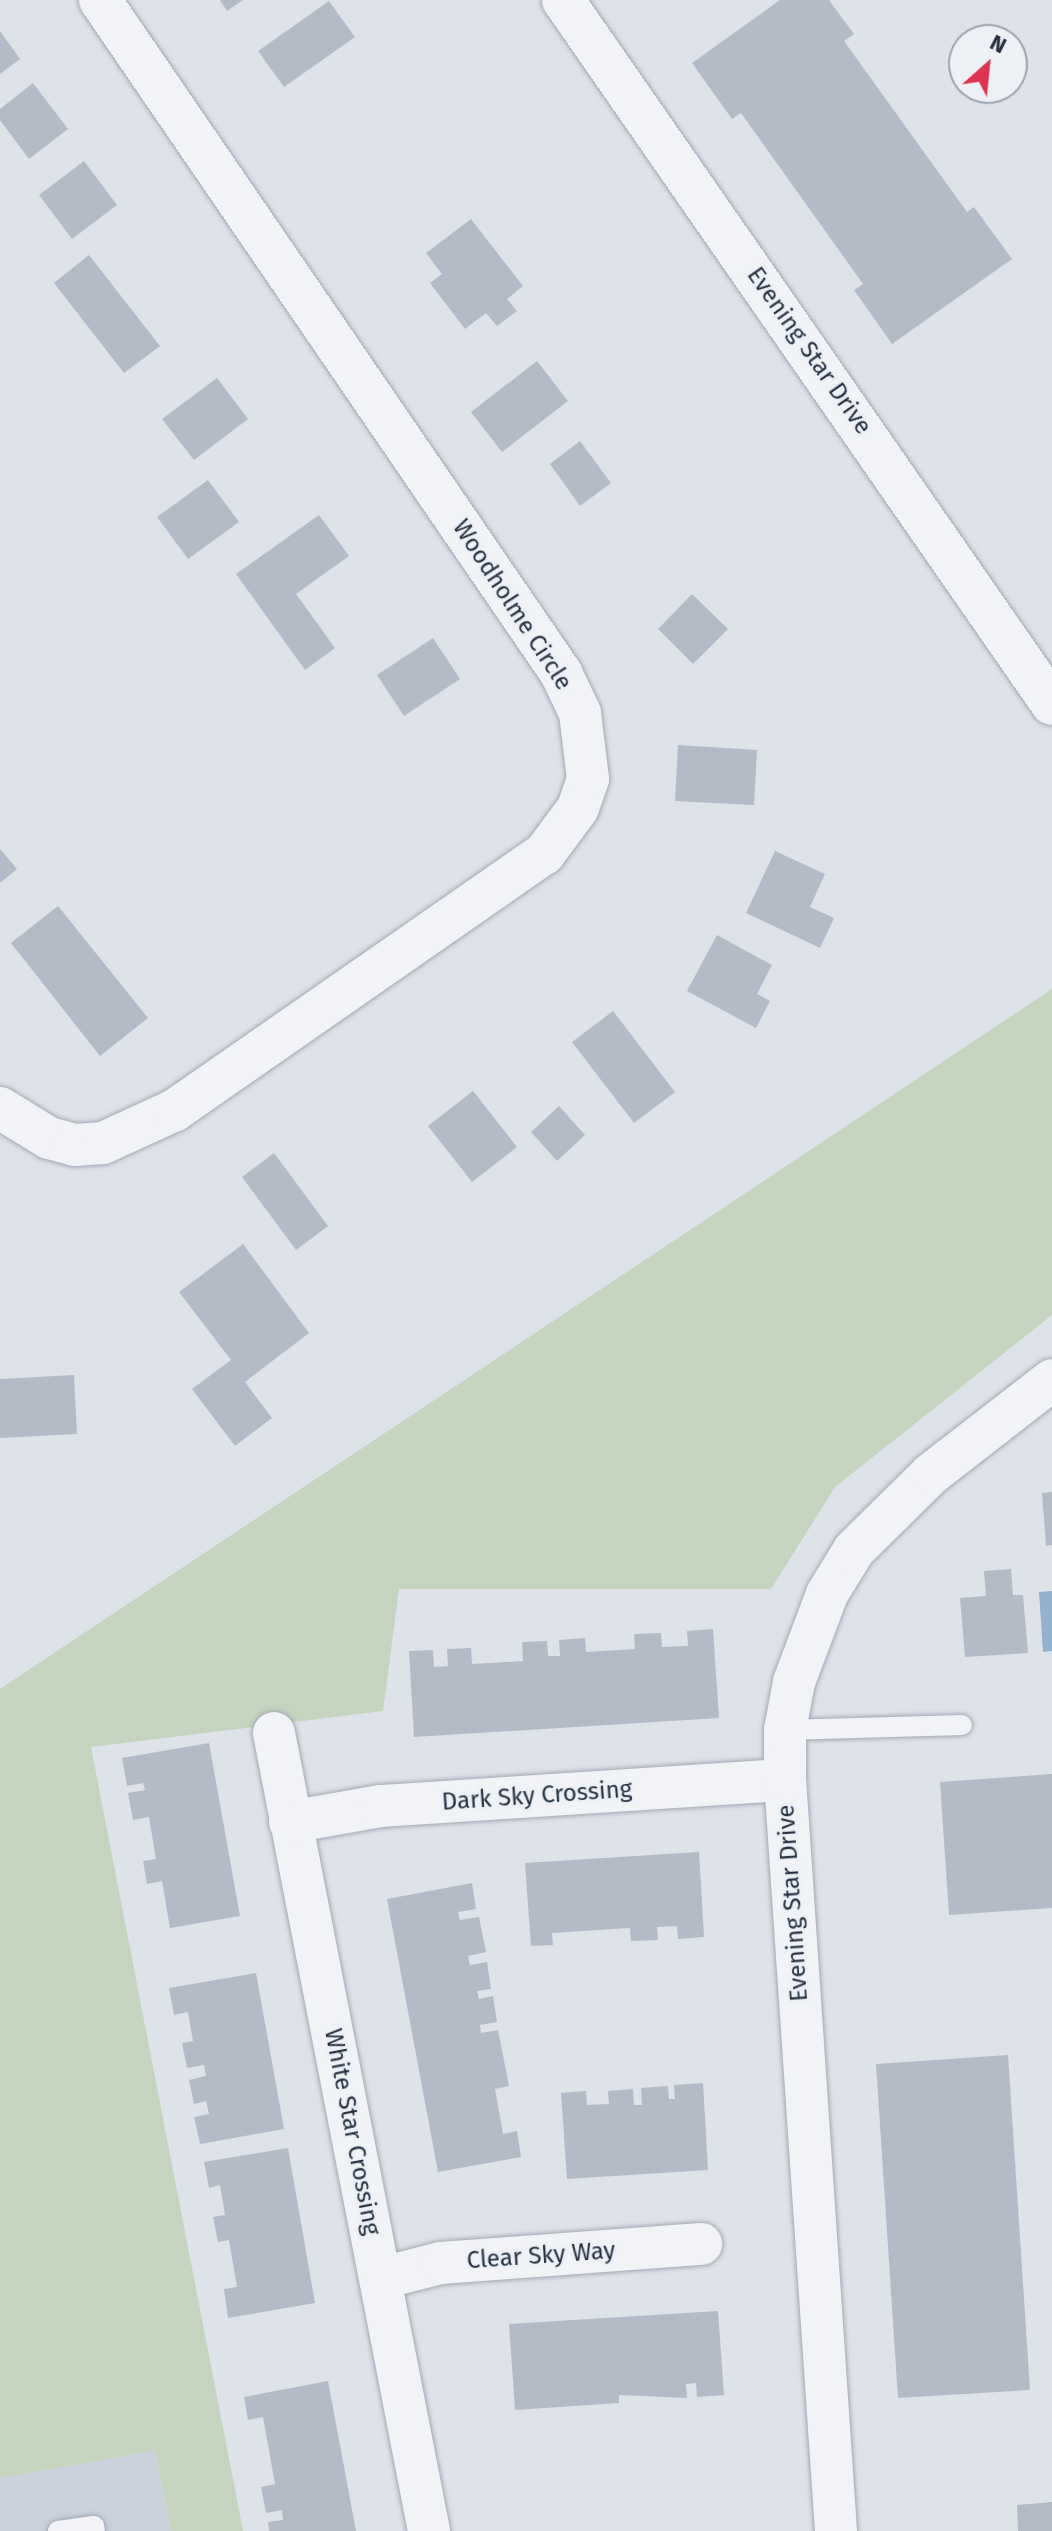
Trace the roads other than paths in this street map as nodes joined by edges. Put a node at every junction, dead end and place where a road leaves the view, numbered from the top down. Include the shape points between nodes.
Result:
1 (100, 0) edge
2 (563, 0) edge
3 (1052, 704) edge
4 (0, 1108) edge
5 (1052, 1380) edge
6 (962, 1725) dead end
7 (785, 1730) junction
8 (274, 1733) dead end
9 (785, 1780) junction
10 (290, 1822) junction
11 (701, 2244) dead end
12 (382, 2278) junction
13 (58, 2531) edge
14 (95, 2531) edge
15 (429, 2531) edge
16 (836, 2531) edge

1 - 4 street, Woodholme Circle via 561,673 580,713 588,779 578,808 544,854 175,1110 103,1143 75,1145 49,1138
2 - 3 street, Evening Star Drive
5 - 7 street, Evening Star Drive via 931,1474 854,1550 808,1638
6 - 7 lane
7 - 9 street, Evening Star Drive
8 - 10 street, White Star Crossing
9 - 10 street, Dark Sky Crossing via 381,1806
9 - 16 street, Evening Star Drive
10 - 12 street, White Star Crossing
11 - 12 street, Clear Sky Way via 441,2263
12 - 15 street, White Star Crossing
13 - 14 lane via 94,2526

